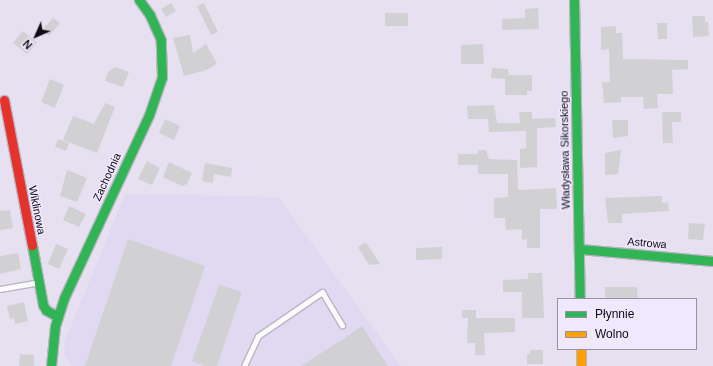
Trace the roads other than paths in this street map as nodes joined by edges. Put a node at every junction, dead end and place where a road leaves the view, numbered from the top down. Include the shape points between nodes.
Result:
1 (139, 0) edge
2 (574, 0) edge
3 (4, 100) dead end
4 (579, 249) junction
5 (713, 261) edge
6 (39, 281) junction
7 (0, 289) edge
8 (580, 298) edge
9 (58, 317) junction
10 (342, 325) dead end
11 (581, 350) edge
12 (51, 366) edge
13 (244, 366) edge
14 (581, 366) edge

1 - 9 street, Zachodnia via 150,15 161,40 163,67 159,89 68,288
2 - 4 street, Władysława Sikorskiego
3 - 6 street, Wiklinowa
4 - 5 street, Astrowa
4 - 8 street, Władysława Sikorskiego
6 - 7 lane
6 - 9 street, Wiklinowa via 44,308
9 - 12 street, Zachodnia
10 - 13 lane via 322,292 258,336
11 - 14 street

